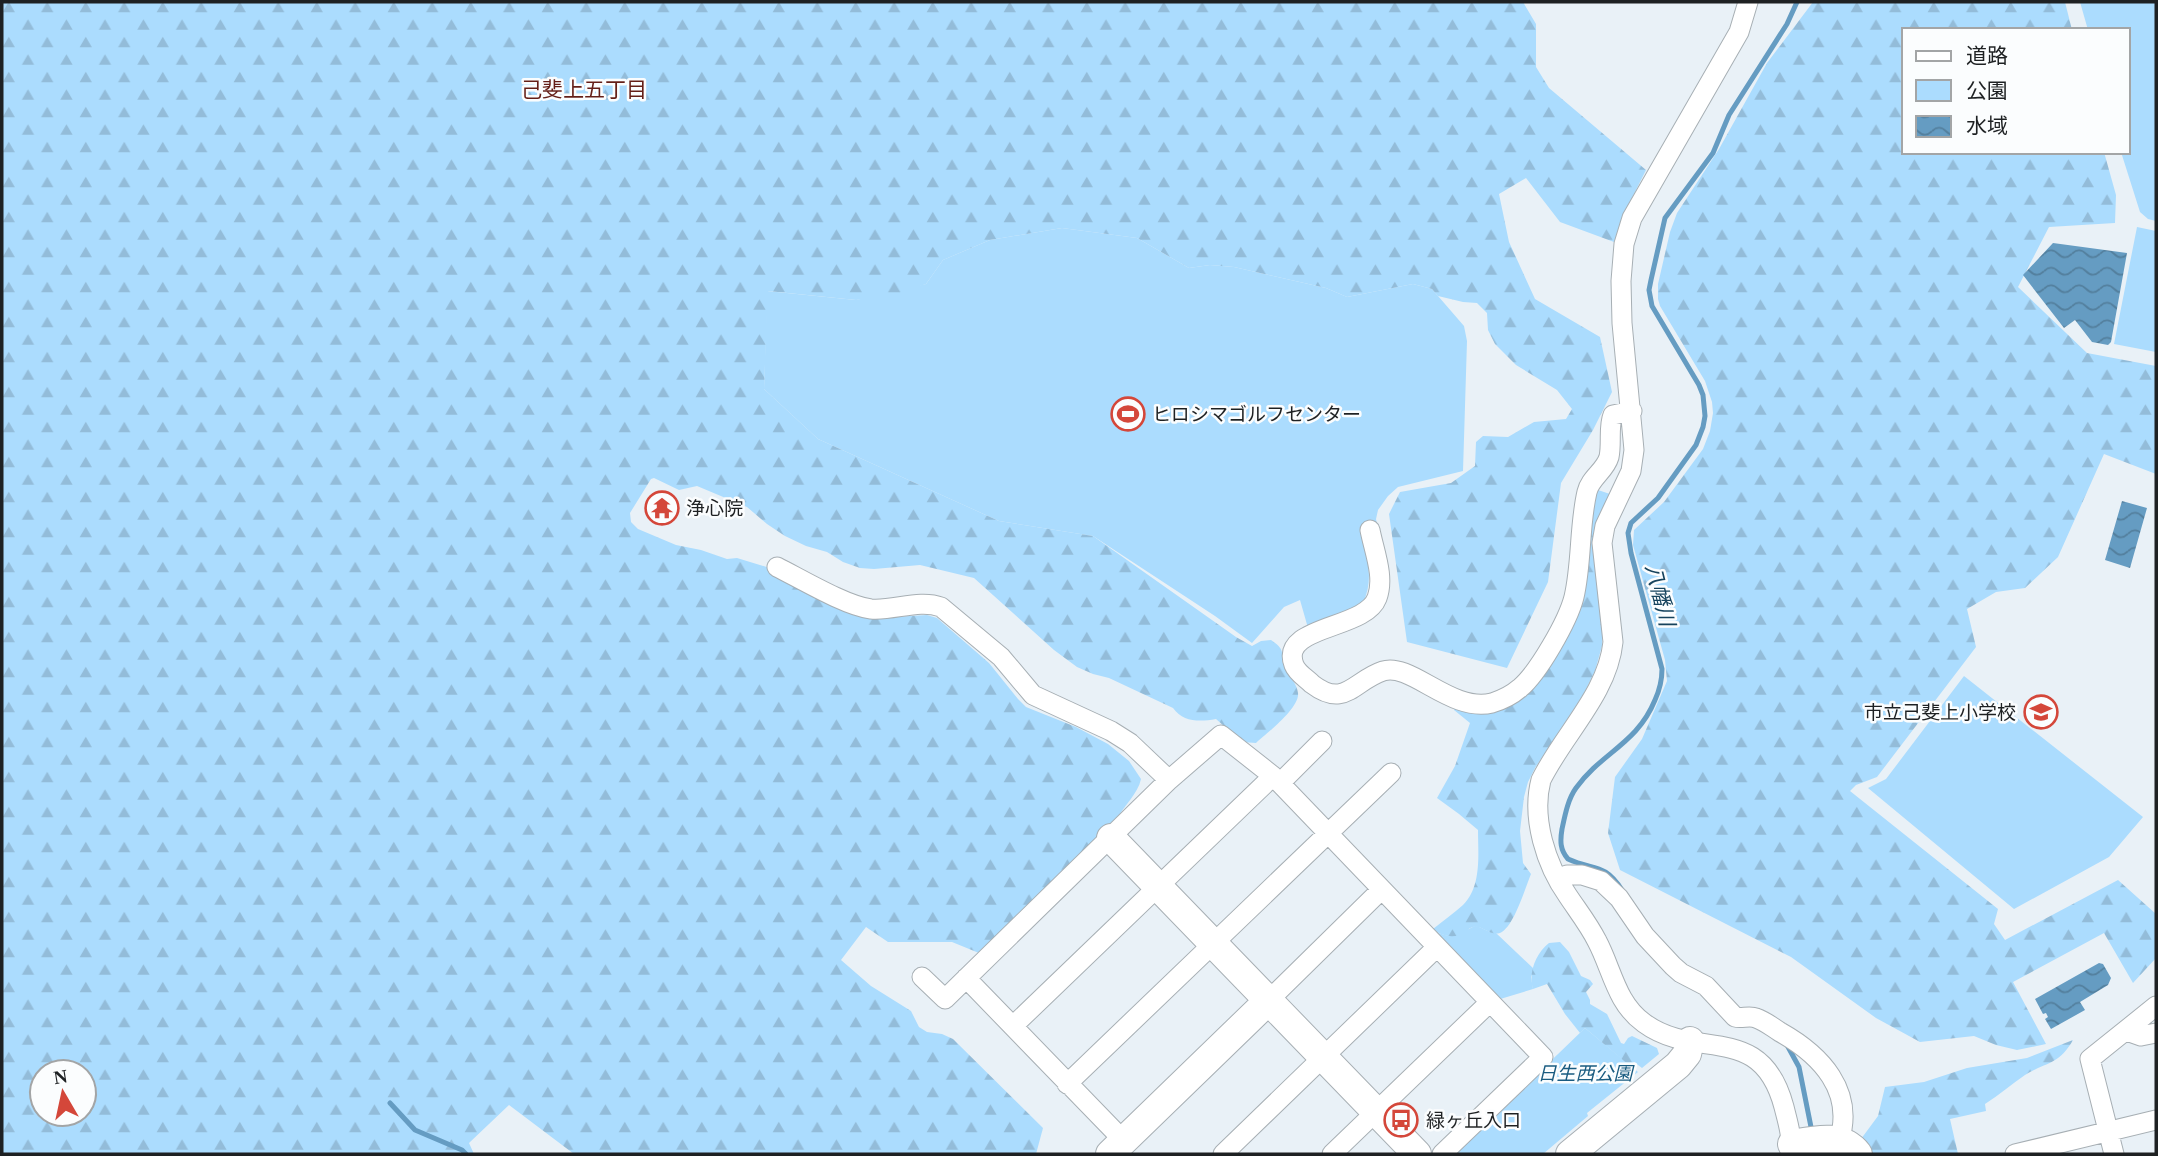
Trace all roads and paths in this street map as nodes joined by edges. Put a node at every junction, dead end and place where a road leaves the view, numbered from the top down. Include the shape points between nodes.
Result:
1 (1748, 2) edge
2 (1632, 411) junction
3 (1370, 530) dead end
4 (777, 567) dead end
5 (1322, 741) dead end
6 (1391, 773) dead end
7 (1169, 780) junction
8 (1276, 780) junction
9 (1328, 833) junction
10 (1111, 838) junction
11 (1558, 879) junction
12 (1158, 886) junction
13 (1381, 890) junction
14 (1213, 943) junction
15 (1437, 947) junction
16 (922, 977) dead end
17 (966, 978) junction
18 (1268, 1000) junction
19 (1490, 1002) junction
20 (2156, 1006) edge
21 (1013, 1026) junction
22 (2127, 1031) junction
23 (2156, 1033) edge
24 (1690, 1041) junction
25 (1323, 1056) junction
26 (1068, 1084) junction
27 (1376, 1111) junction
28 (2156, 1120) edge
29 (2108, 1132) junction
30 (1117, 1148) edge
31 (1791, 1149) edge
32 (1853, 1151) edge
33 (1223, 1154) edge
34 (1332, 1154) edge
35 (1417, 1154) edge
36 (1442, 1154) edge
37 (1570, 1154) edge
38 (2015, 1154) edge
39 (2114, 1154) edge

1 - 2 street via 1740,32 1632,218 1624,244 1622,323
2 - 3 street via 1611,418 1608,461 1587,489 1570,609 1538,667 1504,698 1469,704 1395,669 1335,695 1325,693 1298,670 1294,651 1302,638 1352,621 1377,599 1380,578
2 - 11 street via 1631,471 1605,526 1602,543 1613,642 1610,664 1539,789 1542,839
4 - 7 street via 855,606 941,607 1001,657 1033,695 1111,731
5 - 8 street
6 - 9 street
7 - 8 street via 1221,736
7 - 10 street
8 - 9 street
8 - 12 street
9 - 13 street
9 - 14 street
10 - 12 street
10 - 17 street
11 - 24 street via 1598,942 1616,988 1633,1014 1661,1032
11 - 32 street via 1582,874 1601,881 1673,966 1706,986 1728,1012 1807,1049 1829,1071 1836,1086
12 - 14 street
12 - 21 street
13 - 15 street
13 - 18 street
14 - 18 street
14 - 26 street
15 - 19 street
15 - 25 street
16 - 17 street via 945,999
17 - 21 street
18 - 25 street
18 - 30 street
19 - 27 street
19 - 36 street via 1543,1057
20 - 22 street
21 - 26 street
22 - 23 street via 2141,1036
22 - 29 street via 2090,1059
24 - 31 street via 1741,1051 1762,1064 1779,1092
24 - 37 street via 1678,1065
25 - 27 street
25 - 33 street
26 - 30 street
27 - 34 street
27 - 35 street
28 - 29 street
29 - 38 street
29 - 39 street
31 - 32 street via 1821,1140

